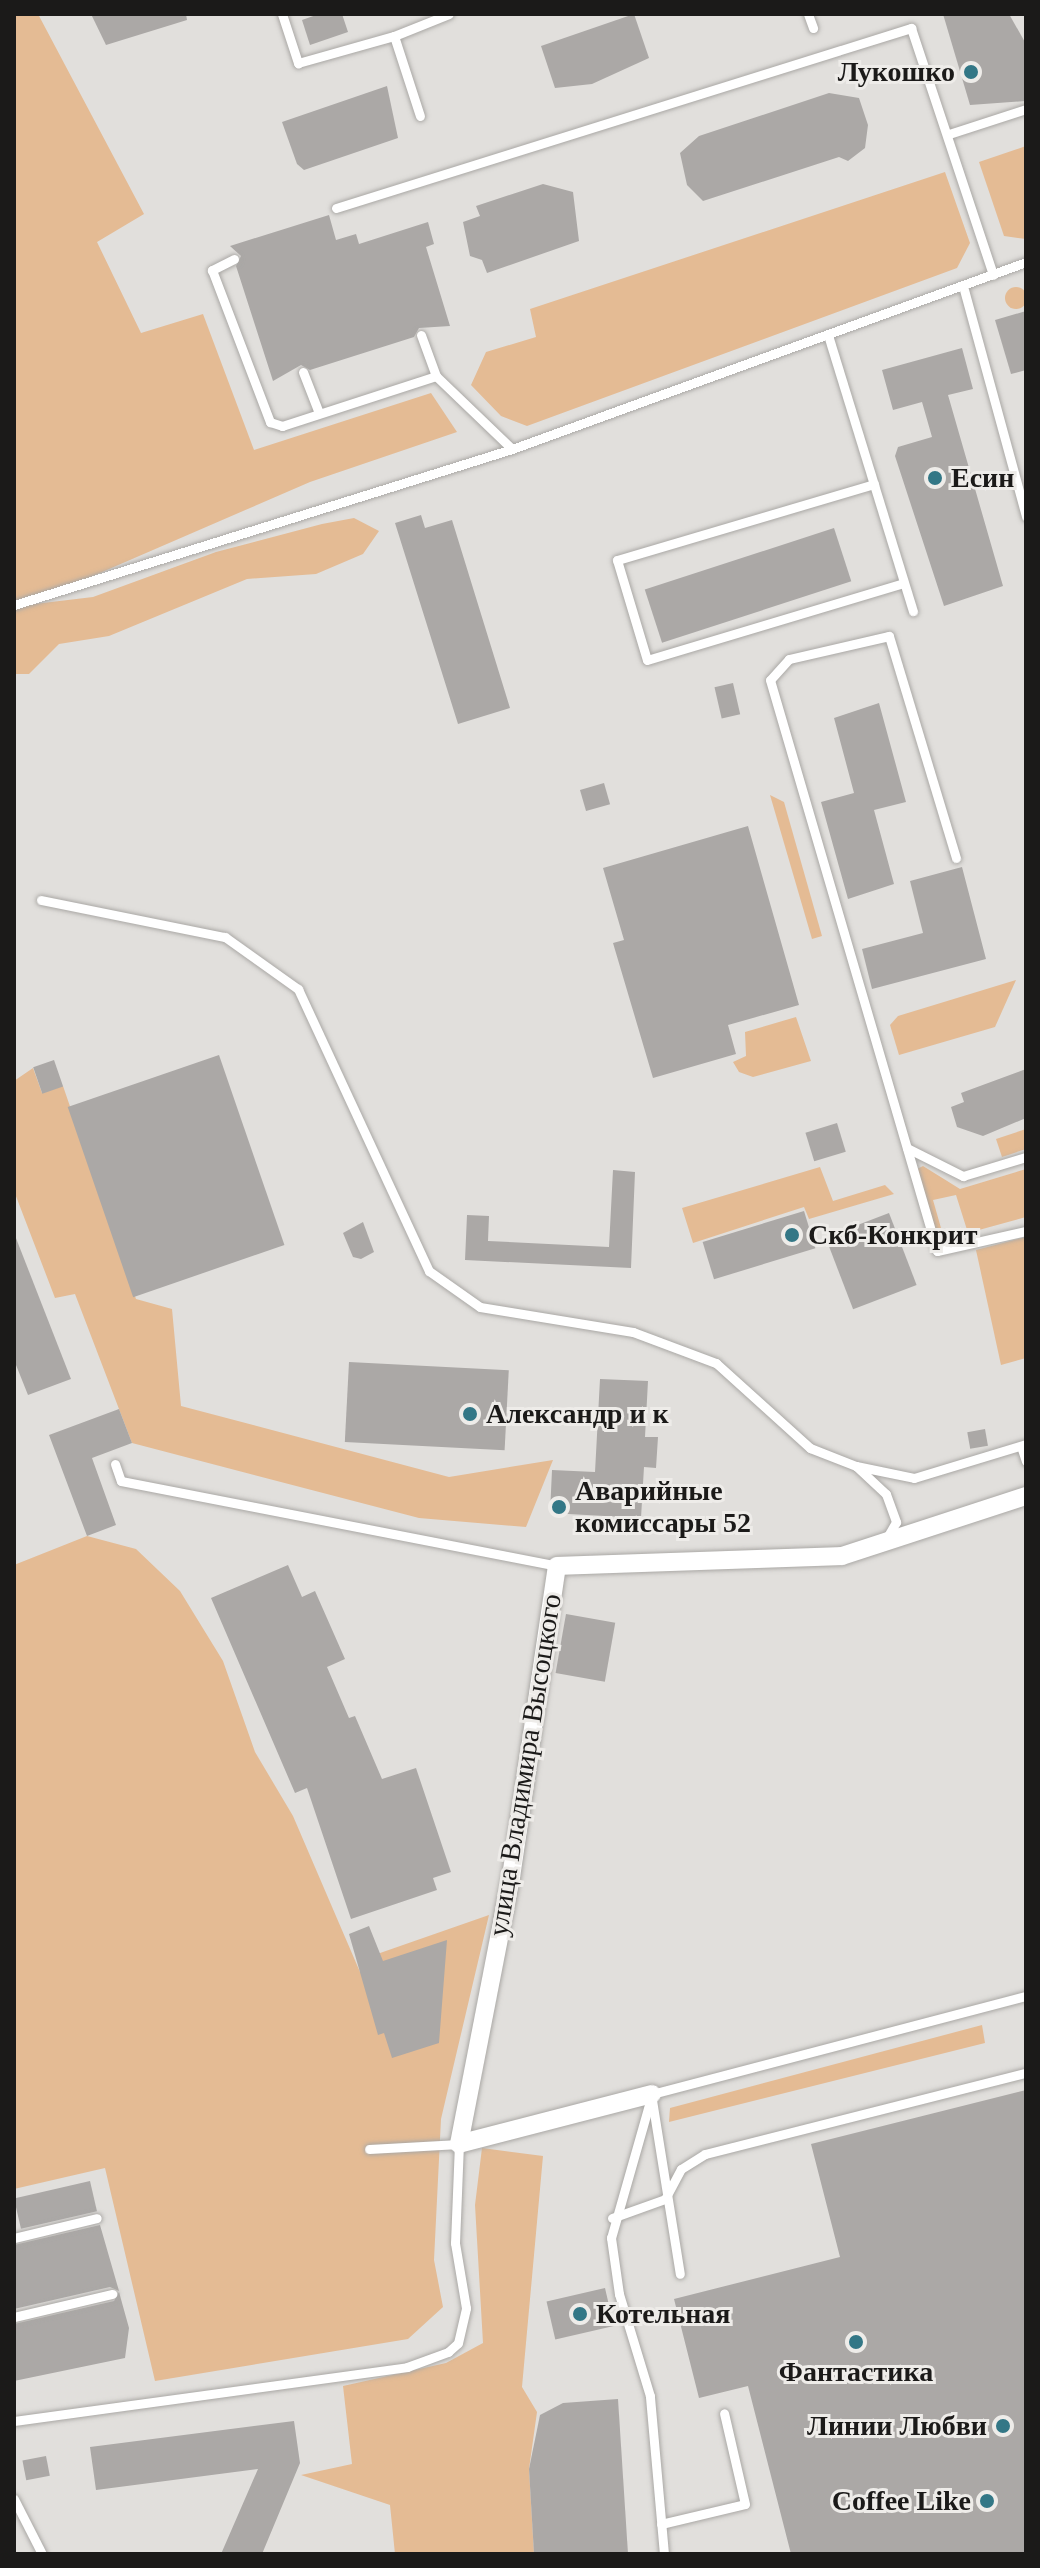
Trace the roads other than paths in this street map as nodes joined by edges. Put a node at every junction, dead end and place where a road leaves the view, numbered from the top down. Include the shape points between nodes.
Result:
1 (282, 14) edge
2 (449, 14) edge
3 (808, 14) edge
4 (813, 28) dead end
5 (394, 36) junction
6 (1026, 109) edge
7 (420, 116) dead end
8 (949, 134) junction
9 (336, 208) dead end
10 (234, 259) dead end
11 (1026, 262) edge
12 (993, 275) junction
13 (963, 286) junction
14 (421, 335) dead end
15 (828, 335) junction
16 (303, 372) dead end
17 (436, 376) junction
18 (319, 413) junction
19 (512, 449) junction
20 (874, 484) junction
21 (1026, 517) edge
22 (904, 583) junction
23 (14, 605) edge
24 (913, 611) dead end
25 (956, 858) dead end
26 (41, 900) dead end
27 (907, 1148) junction
28 (1026, 1157) edge
29 (1026, 1231) edge
30 (1024, 1445) edge
31 (1026, 1461) edge
32 (115, 1464) dead end
33 (856, 1466) junction
34 (1026, 1496) edge
35 (884, 1543) junction
36 (557, 1566) junction
37 (1026, 1996) edge
38 (1026, 2073) edge
39 (652, 2094) junction
40 (459, 2144) junction
41 (369, 2149) dead end
42 (665, 2199) junction
43 (97, 2218) dead end
44 (612, 2218) junction
45 (14, 2238) edge
46 (680, 2274) dead end
47 (112, 2294) dead end
48 (14, 2317) edge
49 (724, 2413) dead end
50 (14, 2421) edge
51 (14, 2499) edge
52 (661, 2524) junction
53 (42, 2554) edge
54 (664, 2554) edge

1 - 5 lane via 298,63
2 - 5 lane
3 - 4 lane
5 - 7 lane
6 - 8 lane
8 - 9 lane via 911,28
8 - 12 lane
10 - 18 lane via 212,270 261,406 282,426
11 - 12 lane
12 - 13 lane
13 - 15 lane
13 - 21 lane
14 - 17 lane
15 - 19 lane
15 - 20 lane
16 - 18 lane
17 - 18 lane
17 - 19 lane
19 - 23 lane
20 - 22 lane
20 - 22 lane via 617,560 647,660
22 - 24 lane
25 - 27 lane via 889,636 789,659 770,680
26 - 33 lane via 225,937 298,989 429,1271 480,1307 633,1332 716,1363 810,1448
27 - 28 lane via 963,1176
27 - 29 lane via 937,1251
30 - 31 lane
30 - 33 lane via 914,1478
32 - 36 lane via 121,1481
33 - 35 lane via 886,1494 896,1522
34 - 35 street, улица Владимира Высоцкого
35 - 36 street, улица Владимира Высоцкого via 842,1556
36 - 40 street, улица Владимира Высоцкого via 511,1877
37 - 39 lane
38 - 42 lane via 705,2154 681,2169
39 - 40 street
39 - 42 lane
39 - 44 lane
40 - 41 lane
40 - 50 lane via 455,2243 466,2308 458,2343 448,2352 407,2367
42 - 44 lane
42 - 46 lane
43 - 45 lane
44 - 52 lane via 619,2294 650,2396
47 - 48 lane
49 - 52 lane via 745,2504
51 - 53 lane
52 - 54 lane

